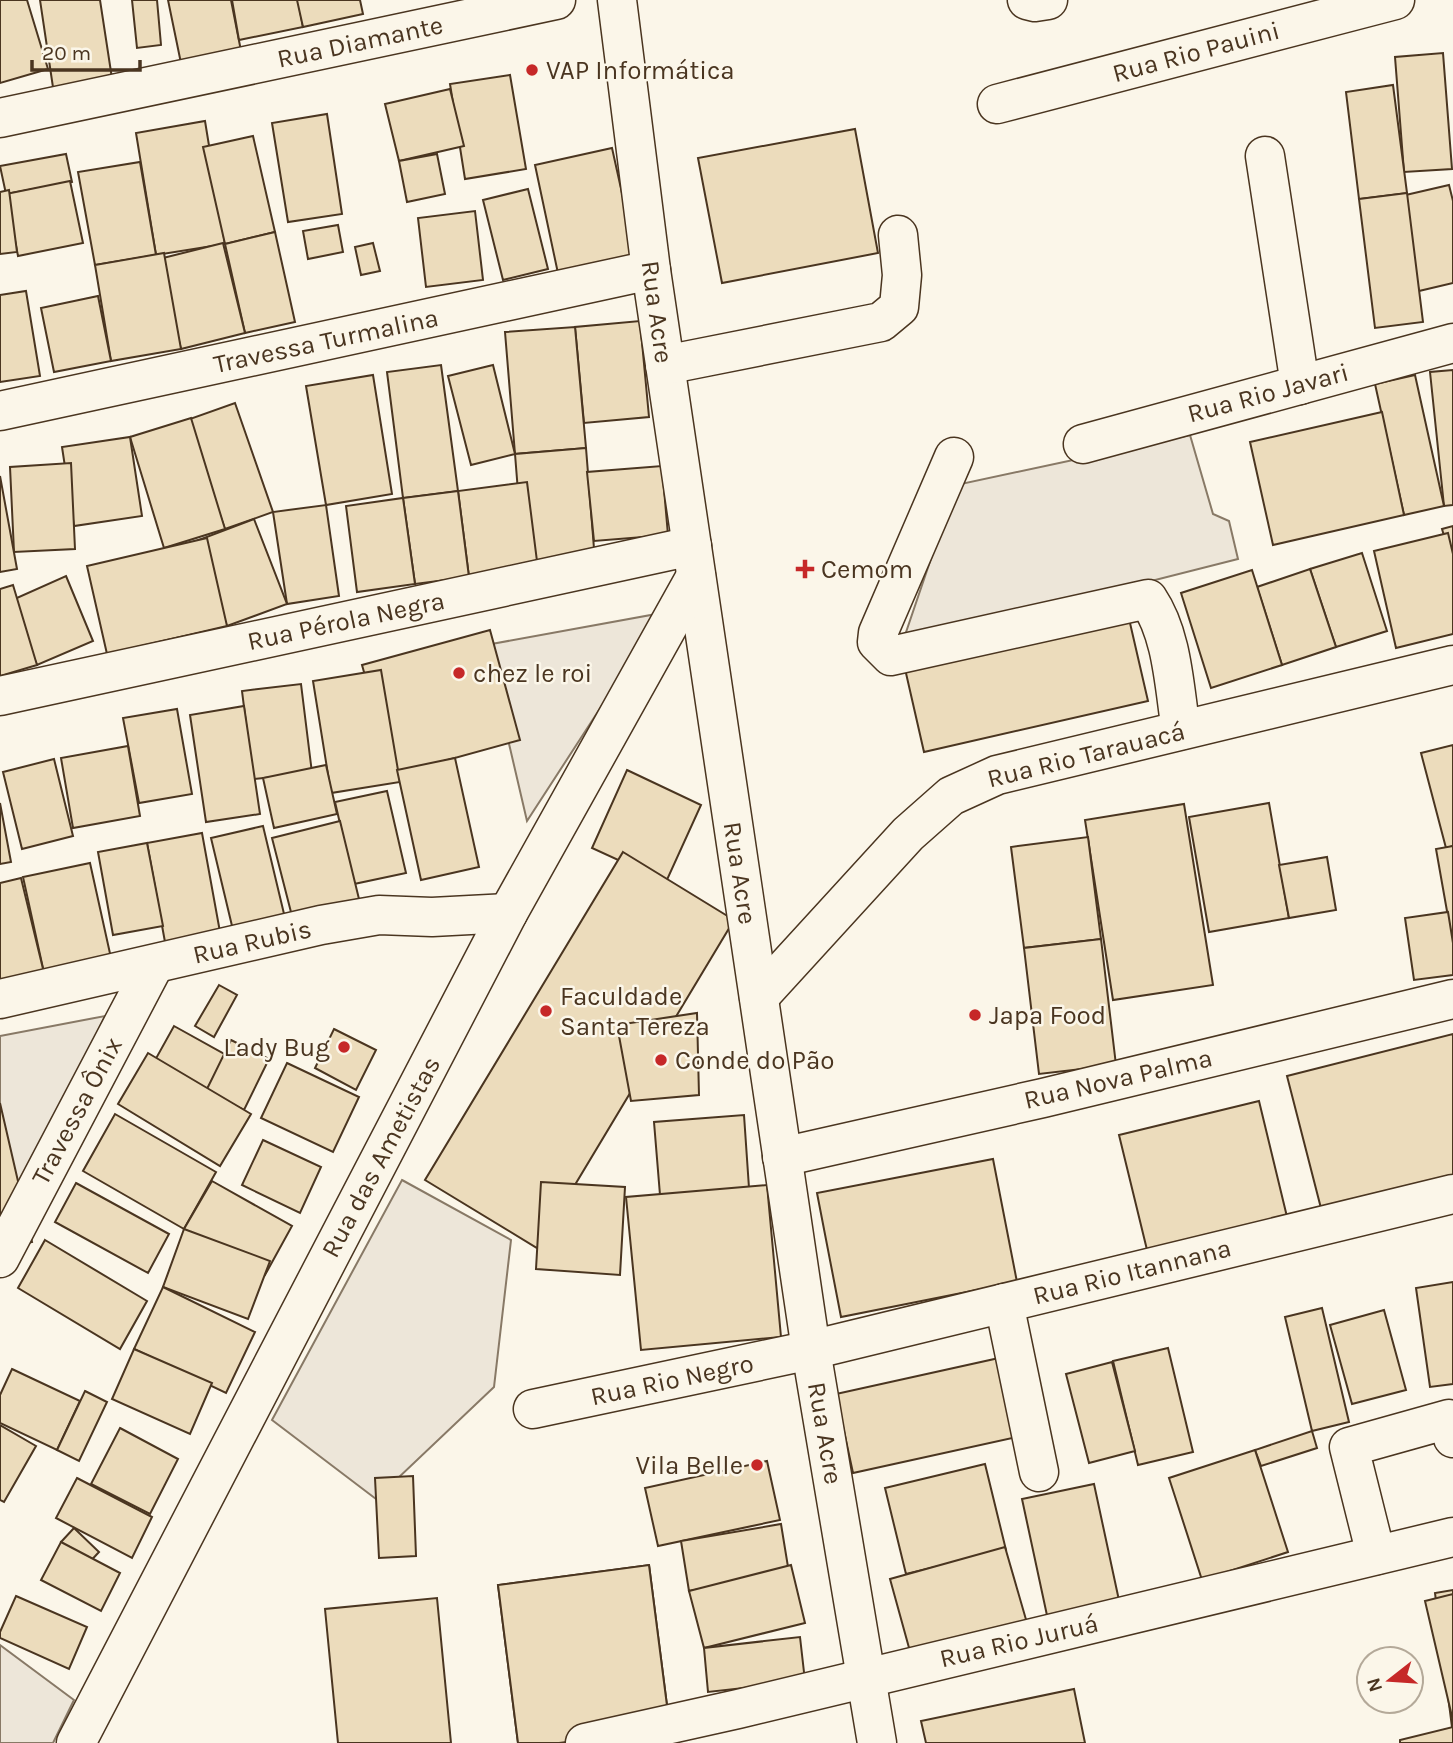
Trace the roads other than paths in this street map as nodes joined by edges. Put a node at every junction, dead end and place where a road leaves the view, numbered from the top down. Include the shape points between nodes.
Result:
1 (556, 0) edge
2 (617, 0) edge
3 (1027, 0) edge
4 (1048, 0) edge
5 (1395, 0) edge
6 (997, 104) dead end
7 (0, 118) edge
8 (1265, 156) dead end
9 (898, 235) dead end
10 (651, 270) junction
11 (1453, 343) edge
12 (665, 365) junction
13 (1300, 385) junction
14 (0, 411) edge
15 (1083, 444) dead end
16 (954, 457) dead end
17 (694, 561) junction
18 (1453, 665) edge
19 (0, 696) edge
20 (1181, 730) junction
21 (508, 913) junction
22 (155, 965) junction
23 (759, 997) junction
24 (0, 999) edge
25 (1453, 999) edge
26 (782, 1157) junction
27 (1453, 1194) edge
28 (0, 1258) edge
29 (1004, 1303) junction
30 (811, 1350) junction
31 (533, 1409) dead end
32 (1453, 1438) edge
33 (1039, 1472) dead end
34 (1453, 1537) edge
35 (1376, 1556) junction
36 (867, 1677) junction
37 (76, 1743) edge
38 (585, 1743) edge
39 (877, 1743) edge

1 - 7 street, Rua Diamante
2 - 10 street, Rua Acre
3 - 4 street
5 - 6 street, Rua Rio Pauini
8 - 13 street
9 - 12 street via 899,307 881,322
10 - 12 street, Rua Acre
10 - 14 street, Travessa Turmalina
11 - 13 street, Rua Rio Javari
12 - 17 street, Rua Acre
13 - 15 street, Rua Rio Javari
16 - 20 street via 878,633 882,649 891,656 1148,599 1168,649
17 - 19 street, Rua Pérola Negra
17 - 21 street, Rua das Ametistas
17 - 23 street, Rua Acre
18 - 20 street, Rua Rio Tarauacá
20 - 23 street, Rua Rio Tarauacá via 997,775 951,796 908,834
21 - 22 street, Rua Rubis via 379,915
21 - 37 street, Rua das Ametistas
22 - 24 street, Rua Rubis
22 - 28 street, Travessa Ônix
23 - 26 street, Rua Acre
25 - 26 street, Rua Nova Palma
26 - 30 street, Rua Acre
27 - 29 street, Rua Rio Itannana
29 - 30 street, Rua Rio Itannana
29 - 33 street
30 - 31 street, Rua Rio Negro
30 - 36 street, Rua Acre
32 - 35 street via 1449,1419 1349,1447
34 - 35 street, Rua Rio Juruá
35 - 36 street, Rua Rio Juruá
36 - 38 street, Rua Rio Juruá
36 - 39 street, Rua Acre

